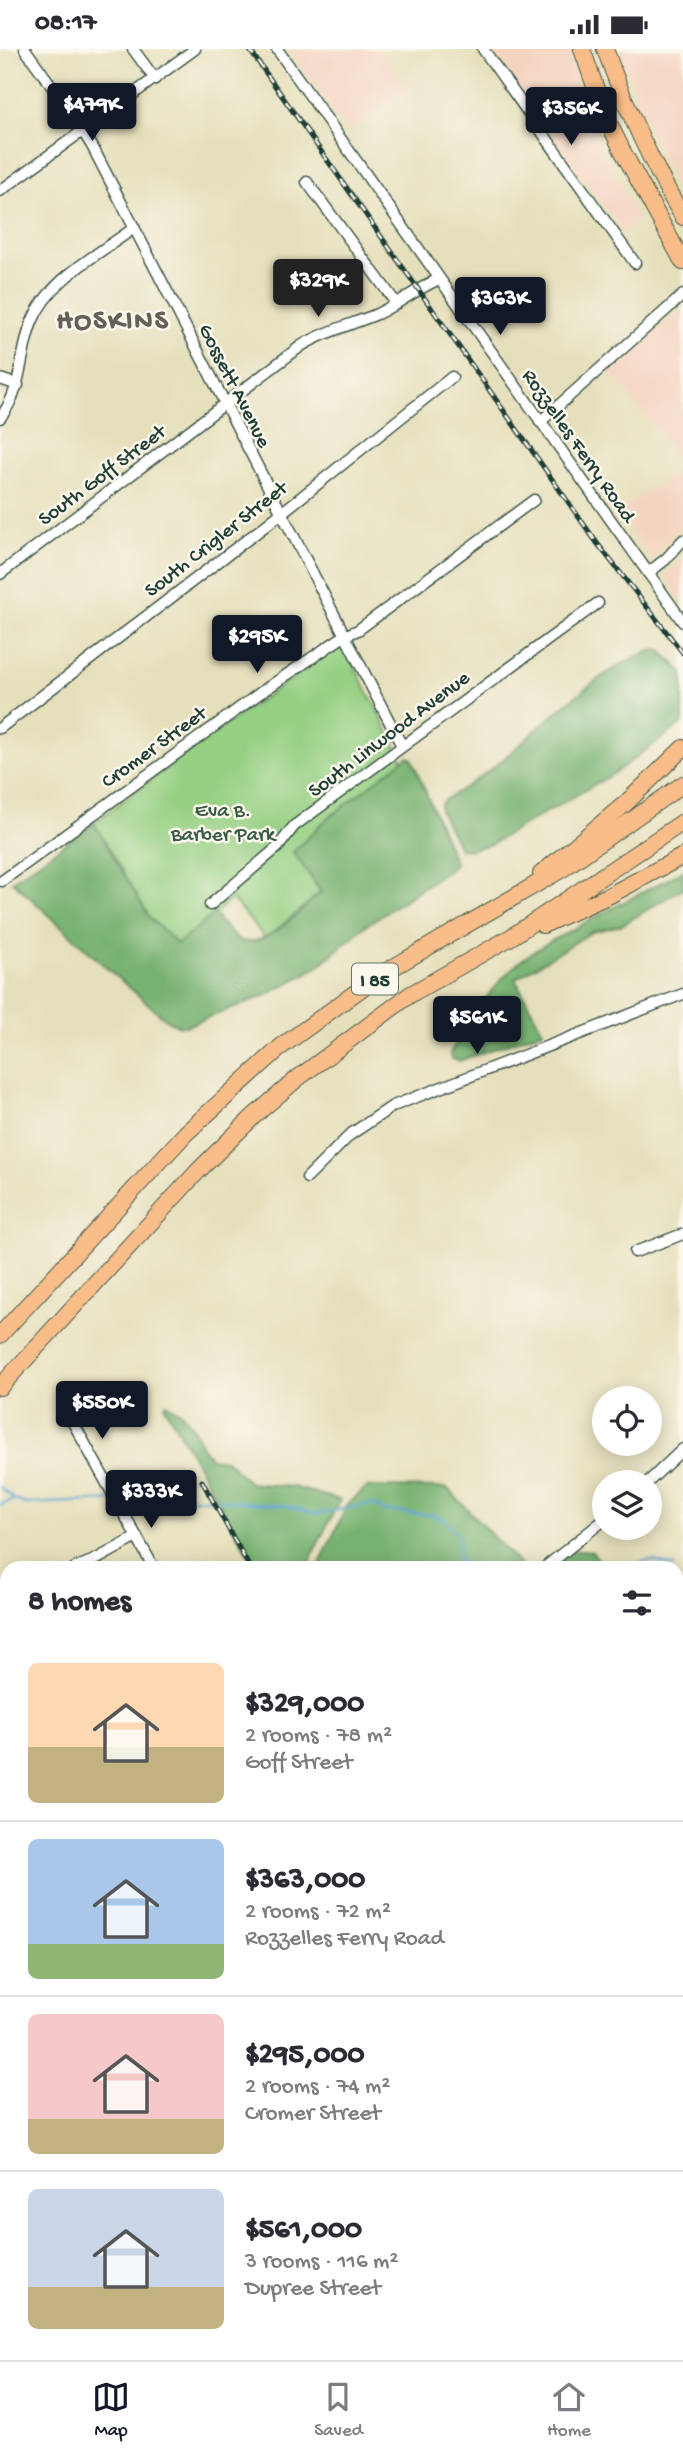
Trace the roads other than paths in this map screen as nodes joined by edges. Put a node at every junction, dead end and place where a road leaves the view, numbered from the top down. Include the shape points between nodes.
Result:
1 (25, 49) edge
2 (133, 49) edge
3 (195, 49) edge
4 (277, 49) edge
5 (483, 49) edge
6 (582, 49) edge
7 (605, 49) edge
8 (155, 79) junction
9 (83, 131) junction
10 (635, 176) junction
11 (307, 182) dead end
12 (0, 191) edge
13 (683, 217) edge
14 (134, 228) junction
15 (683, 241) edge
16 (683, 262) edge
17 (635, 263) dead end
18 (439, 279) junction
19 (683, 295) edge
20 (396, 303) junction
21 (452, 377) dead end
22 (0, 379) edge
23 (18, 385) junction
24 (224, 404) junction
25 (0, 418) edge
26 (540, 422) junction
27 (534, 500) dead end
28 (280, 512) junction
29 (683, 540) edge
30 (648, 573) junction
31 (0, 574) edge
32 (598, 603) dead end
33 (683, 622) edge
34 (344, 636) junction
35 (0, 728) edge
36 (402, 746) junction
37 (683, 747) edge
38 (683, 784) edge
39 (683, 822) edge
40 (683, 856) edge
41 (2, 881) dead end
42 (516, 897) junction
43 (210, 905) dead end
44 (511, 937) junction
45 (683, 994) edge
46 (307, 1178) dead end
47 (683, 1234) edge
48 (635, 1252) dead end
49 (0, 1335) edge
50 (0, 1387) edge
51 (65, 1408) dead end
52 (683, 1449) edge
53 (661, 1470) edge
54 (592, 1530) edge
55 (137, 1537) junction
56 (92, 1561) edge
57 (150, 1561) edge
58 (553, 1561) edge

1 - 9 street, Gossett Avenue
2 - 8 street
3 - 8 street
4 - 18 street, Rozzelles Ferry Road
5 - 17 street
6 - 10 highway via 605,115
7 - 13 highway via 624,103
8 - 9 street
9 - 12 street
9 - 14 street, Gossett Avenue
10 - 15 highway
10 - 16 highway
11 - 20 street
14 - 23 street via 64,280 40,305 31,323
14 - 24 street, Gossett Avenue
18 - 20 street, South Goff Street
18 - 26 street, Rozzelles Ferry Road
19 - 26 street
20 - 24 street, South Goff Street via 316,337
21 - 28 street, South Crigler Street
22 - 23 street
23 - 25 street
24 - 28 street, Gossett Avenue
24 - 31 street, South Goff Street
26 - 30 street, Rozzelles Ferry Road
27 - 34 street, Cromer Street
28 - 34 street, Gossett Avenue
28 - 35 street, South Crigler Street
29 - 30 street
30 - 33 street, Rozzelles Ferry Road
32 - 36 street, South Linwood Avenue
34 - 36 street, Gossett Avenue
34 - 41 street, Cromer Street
36 - 43 street, South Linwood Avenue via 294,826 278,847
37 - 42 highway via 625,804
38 - 42 highway, I 85
39 - 44 highway, I 85
40 - 44 highway via 601,900
42 - 49 highway, I 85 via 380,975 282,1046 186,1133
44 - 50 highway, I 85 via 411,994 254,1116
45 - 46 street via 393,1106 351,1134
47 - 48 street
51 - 55 street
52 - 53 street
54 - 58 street
55 - 56 street
55 - 57 street

